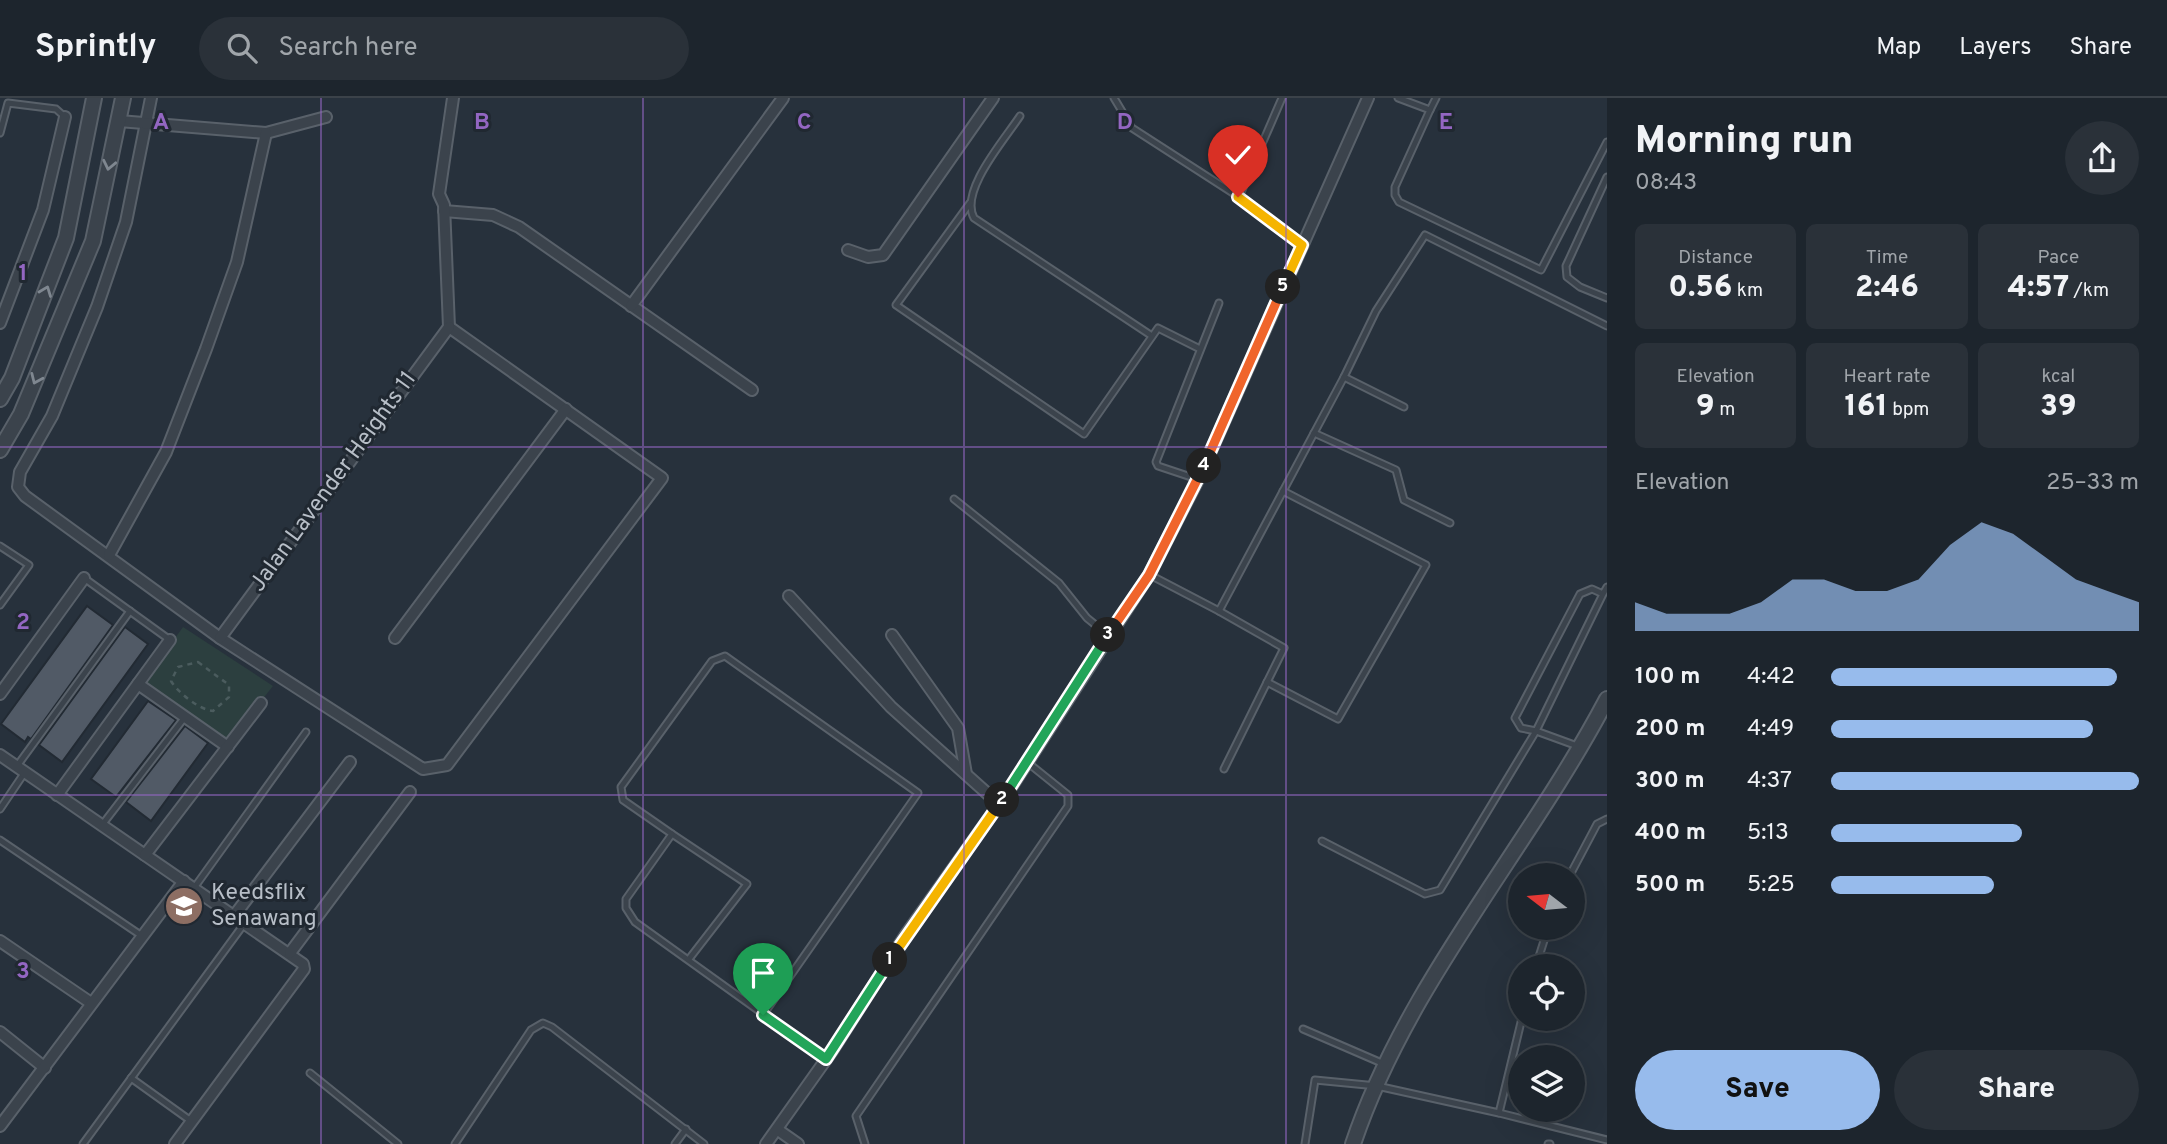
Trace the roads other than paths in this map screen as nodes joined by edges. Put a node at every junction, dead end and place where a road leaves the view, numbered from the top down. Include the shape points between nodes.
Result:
1 (94, 98) edge
2 (121, 98) edge
3 (151, 98) edge
4 (453, 98) edge
5 (783, 98) edge
6 (993, 98) edge
7 (1114, 98) edge
8 (1282, 98) edge
9 (1368, 98) edge
10 (1398, 98) edge
11 (1436, 98) edge
12 (1430, 110) junction
13 (1020, 116) dead end
14 (65, 117) joint
15 (326, 117) dead end
16 (119, 121) junction
17 (145, 125) junction
18 (0, 133) edge
19 (265, 133) junction
20 (1607, 142) edge
21 (1607, 177) edge
22 (1238, 197) junction
23 (970, 203) junction
24 (444, 211) junction
25 (1302, 245) junction
26 (848, 250) dead end
27 (1607, 298) edge
28 (1219, 303) dead end
29 (631, 306) junction
30 (0, 323) edge
31 (1607, 326) edge
32 (449, 327) junction
33 (1152, 336) junction
34 (1200, 349) junction
35 (1344, 377) junction
36 (752, 390) dead end
37 (0, 398) edge
38 (1404, 407) dead end
39 (566, 409) junction
40 (1314, 433) junction
41 (0, 450) edge
42 (1197, 478) junction
43 (1283, 491) junction
44 (954, 499) dead end
45 (1450, 523) dead end
46 (0, 546) edge
47 (109, 555) junction
48 (1149, 575) junction
49 (84, 578) joint
50 (1607, 587) edge
51 (1603, 594) junction
52 (789, 596) dead end
53 (0, 605) edge
54 (130, 611) junction
55 (1219, 611) junction
56 (892, 635) dead end
57 (1108, 635) junction
58 (220, 638) junction
59 (395, 638) dead end
60 (170, 640) joint
61 (1267, 682) junction
62 (138, 684) junction
63 (0, 694) edge
64 (1607, 699) edge
65 (261, 703) dead end
66 (185, 717) junction
67 (1536, 731) junction
68 (306, 732) dead end
69 (228, 747) junction
70 (1582, 747) junction
71 (0, 755) edge
72 (350, 762) dead end
73 (1027, 762) junction
74 (21, 769) junction
75 (1224, 769) dead end
76 (966, 774) junction
77 (410, 792) dead end
78 (57, 794) junction
79 (999, 804) junction
80 (0, 809) edge
81 (1607, 820) edge
82 (102, 825) junction
83 (672, 834) junction
84 (0, 840) edge
85 (1322, 841) dead end
86 (145, 855) junction
87 (1576, 863) edge
88 (189, 885) junction
89 (234, 916) junction
90 (245, 923) junction
91 (142, 937) junction
92 (0, 941) edge
93 (290, 953) junction
94 (689, 959) junction
95 (91, 1003) junction
96 (763, 1015) junction
97 (1303, 1029) dead end
98 (1519, 1031) edge
99 (0, 1032) edge
100 (826, 1059) junction
101 (1386, 1065) junction
102 (45, 1068) junction
103 (310, 1073) dead end
104 (131, 1078) junction
105 (1377, 1086) junction
106 (1499, 1113) junction
107 (191, 1121) junction
108 (0, 1126) edge
109 (686, 1129) junction
110 (778, 1130) junction
111 (1607, 1140) edge
112 (82, 1144) edge
113 (174, 1144) edge
114 (398, 1144) edge
115 (455, 1144) edge
116 (675, 1144) edge
117 (704, 1144) edge
118 (766, 1144) edge
119 (798, 1144) edge
120 (865, 1144) edge
121 (1305, 1144) edge
122 (1353, 1144) edge

37 -> 1 street via 66,238
2 - 16 street
3 - 17 street
4 - 24 street via 439,194
5 - 29 street
6 - 26 street via 883,255 868,257
7 - 22 lane via 1132,128
8 - 22 lane
9 - 25 street
10 - 12 lane
11 - 12 lane
12 - 20 lane via 1395,187 1399,202 1541,270
13 - 23 lane via 979,177
14 - 18 lane via 56,109 8,103
14 - 30 street via 43,210
15 - 19 street
16 - 17 street
16 -> 41 street via 93,242 21,414
17 - 19 street
17 - 47 street via 126,222 97,307 52,416 20,472 18,487
19 - 47 street via 237,262 206,349 166,452
21 - 27 lane via 1566,266 1567,277
22 - 25 lane
23 - 33 lane via 974,218
23 - 33 lane via 896,305 1084,434
24 - 29 street via 493,215 519,227
24 - 32 street
25 - 42 street
28 - 34 lane
29 - 36 street
31 - 35 lane via 1425,235 1376,310
32 - 39 street
32 - 58 street, Jalan Lavender Heights 11
33 - 34 lane via 1158,328
34 - 42 lane via 1156,462
35 - 38 lane
35 - 40 lane
39 - 58 street via 662,478 447,765 423,769
39 - 59 street
40 - 43 lane
40 - 45 lane via 1396,470 1404,500
42 - 48 street
43 - 55 lane
43 - 61 lane via 1426,565 1338,719
44 - 57 lane via 1059,583 1087,618
46 - 53 lane via 29,565
47 - 58 street
48 - 55 lane
48 - 57 street
49 - 54 lane
49 - 63 street
50 - 51 lane
51 - 67 lane
51 - 67 lane via 1592,589 1580,594 1515,718 1521,728
52 - 76 street via 891,707
54 - 60 lane
54 - 74 lane
55 - 61 lane via 1284,648
56 - 76 street via 958,728
57 - 73 street
60 - 62 street
61 - 75 lane
62 - 66 street
62 - 78 street
64 - 70 street
65 - 69 street
66 - 69 street
66 - 82 lane
67 - 70 lane
67 - 85 lane via 1440,890 1425,894
68 - 88 lane
69 - 86 street
70 - 101 street via 1423,995
71 - 74 street
72 - 89 street
73 - 79 street
73 - 120 lane via 1061,787 1068,795 1068,806 856,1116
74 - 78 street
74 - 80 lane
76 - 79 street
77 - 93 street
78 - 82 street
79 - 100 street via 907,933
81 - 87 lane via 1597,824
82 - 86 street
83 - 94 lane via 626,899 625,908 635,922
83 - 94 lane via 747,884
83 - 96 lane via 623,800 621,787 712,661 725,656 918,793
84 - 91 lane
86 - 88 street
88 - 89 street
88 - 91 street
89 - 90 street
90 - 93 street
90 - 104 lane
91 - 95 street
92 - 95 street
93 - 107 street via 304,969
94 - 96 lane
95 - 102 street
96 - 100 lane
97 - 101 lane
98 - 106 lane
99 - 102 street
100 - 110 street
101 - 105 street
102 - 108 street
103 - 114 lane
104 - 107 lane
104 - 112 lane
105 - 106 lane
105 - 121 lane via 1315,1080
105 - 122 street
106 - 111 lane
107 - 113 street
109 - 115 lane via 543,1023 531,1030
109 - 116 lane
109 - 117 lane
110 - 118 street
110 - 119 street

